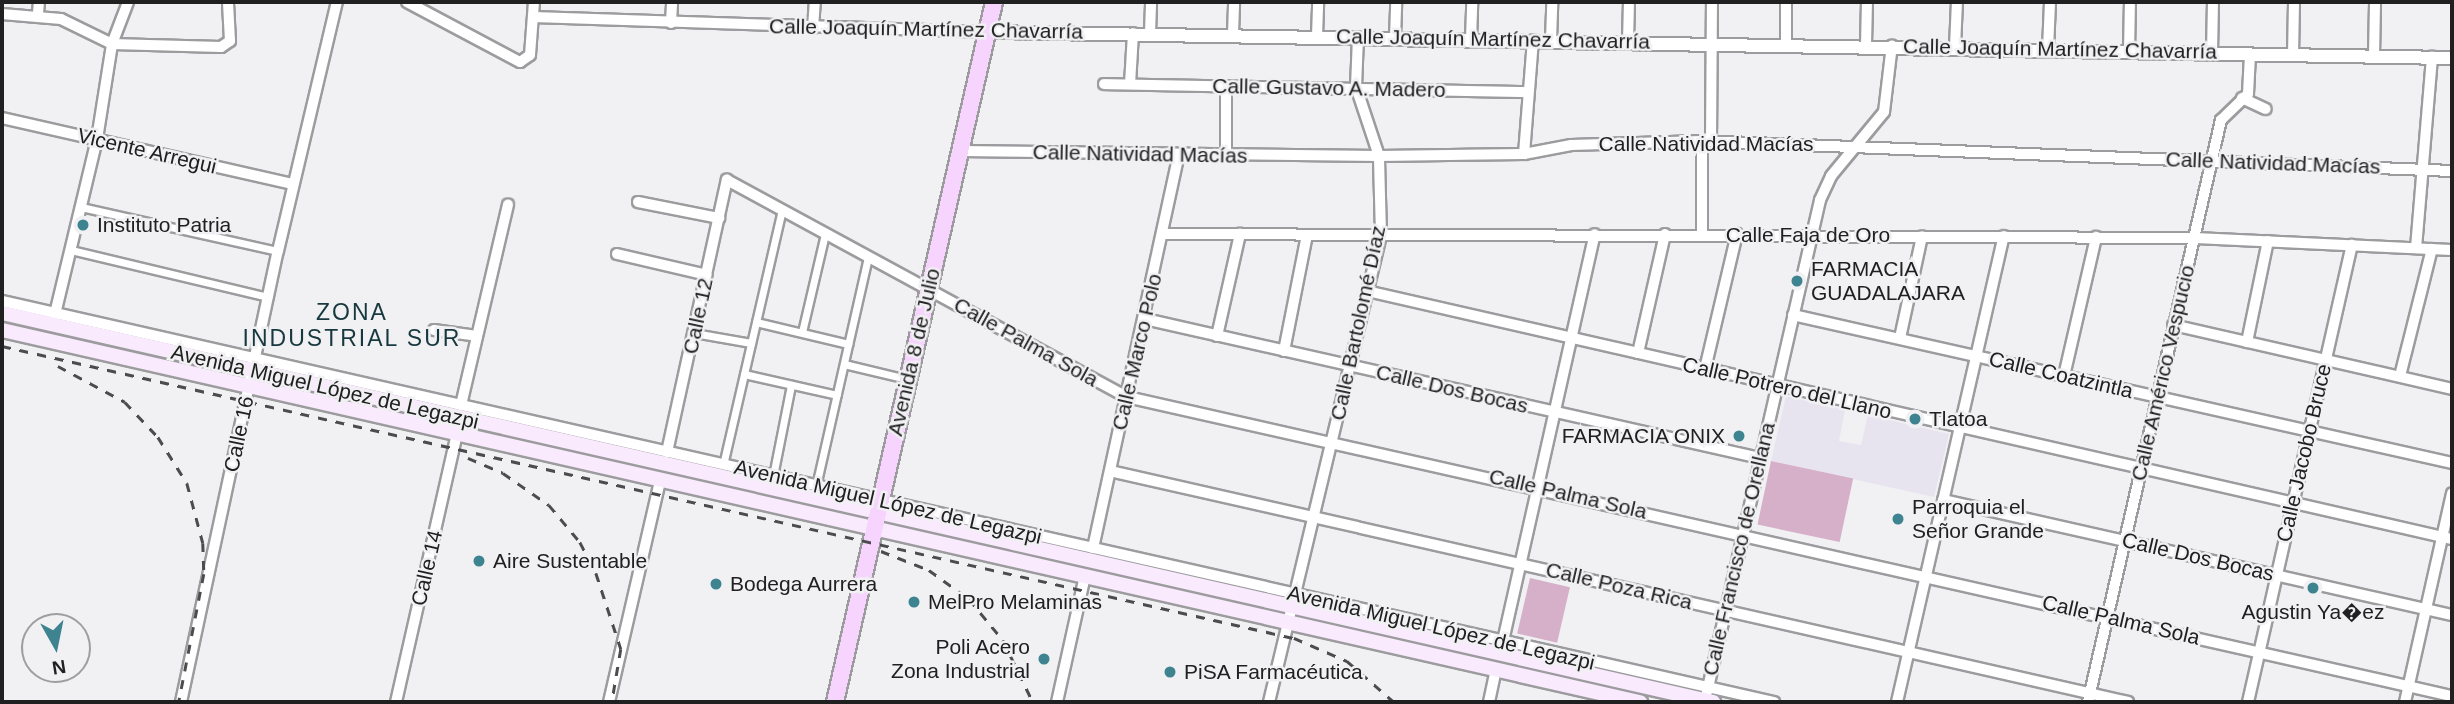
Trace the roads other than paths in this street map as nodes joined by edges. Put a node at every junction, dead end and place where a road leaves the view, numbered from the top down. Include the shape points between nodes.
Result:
1 (39, 2) edge
2 (128, 2) edge
3 (228, 2) edge
4 (337, 2) edge
5 (407, 2) edge
6 (534, 2) edge
7 (672, 2) edge
8 (815, 2) edge
9 (994, 2) edge
10 (1151, 2) edge
11 (1234, 2) edge
12 (1318, 2) edge
13 (1396, 2) edge
14 (1472, 2) edge
15 (1552, 2) edge
16 (1629, 2) edge
17 (1712, 2) edge
18 (1786, 2) edge
19 (1867, 2) edge
20 (1957, 2) edge
21 (2050, 2) edge
22 (2130, 2) edge
23 (2213, 2) edge
24 (2294, 2) edge
25 (2375, 2) edge
26 (38, 13) junction
27 (2, 14) edge
28 (533, 17) junction
29 (671, 23) junction
30 (813, 28) junction
31 (988, 32) junction
32 (1133, 33) junction
33 (1150, 33) junction
34 (1233, 34) junction
35 (1317, 36) junction
36 (1358, 37) junction
37 (1395, 37) junction
38 (1471, 39) junction
39 (1533, 40) junction
40 (1551, 40) junction
41 (1628, 42) junction
42 (1711, 42) junction
43 (1786, 43) junction
44 (112, 44) junction
45 (1866, 45) junction
46 (1892, 45) junction
47 (1955, 47) junction
48 (2048, 50) junction
49 (2129, 52) junction
50 (2212, 53) junction
51 (2250, 54) junction
52 (2293, 55) junction
53 (2374, 56) junction
54 (2432, 57) junction
55 (2452, 58) edge
56 (1104, 83) dead end
57 (1130, 84) junction
58 (1226, 86) junction
59 (1356, 87) junction
60 (1528, 92) junction
61 (2242, 98) junction
62 (2266, 109) dead end
63 (2, 118) edge
64 (97, 139) junction
65 (1707, 141) junction
66 (1860, 145) junction
67 (960, 151) junction
68 (1524, 154) junction
69 (1179, 155) junction
70 (1226, 155) junction
71 (1379, 156) junction
72 (2212, 161) junction
73 (2422, 170) junction
74 (2452, 171) edge
75 (727, 180) joint
76 (293, 184) junction
77 (638, 202) dead end
78 (508, 204) dead end
79 (81, 207) junction
80 (782, 211) junction
81 (719, 218) junction
82 (1811, 233) junction
83 (825, 234) junction
84 (1163, 234) junction
85 (1240, 234) junction
86 (1307, 234) junction
87 (1595, 234) junction
88 (1665, 234) junction
89 (1702, 234) junction
90 (1737, 234) junction
91 (1381, 235) junction
92 (1922, 236) junction
93 (2004, 236) junction
94 (2096, 237) junction
95 (2195, 238) junction
96 (2268, 241) junction
97 (2352, 245) junction
98 (2416, 248) junction
99 (2432, 249) junction
100 (71, 250) junction
101 (2452, 250) edge
102 (278, 251) junction
103 (617, 254) dead end
104 (868, 257) junction
105 (707, 275) junction
106 (928, 289) junction
107 (1367, 291) junction
108 (268, 297) junction
109 (2, 301) edge
110 (2, 313) edge
111 (55, 314) junction
112 (1793, 315) junction
113 (1145, 319) junction
114 (756, 322) junction
115 (2173, 325) junction
116 (2, 330) edge
117 (434, 330) dead end
118 (802, 332) junction
119 (694, 333) junction
120 (1217, 336) junction
121 (477, 337) junction
122 (1572, 338) junction
123 (1900, 338) junction
124 (2246, 342) junction
125 (751, 343) junction
126 (848, 344) junction
127 (1284, 351) junction
128 (1638, 353) junction
129 (1976, 355) junction
130 (2326, 360) junction
131 (844, 364) junction
132 (254, 365) junction
133 (1349, 366) junction
134 (1705, 369) junction
135 (744, 374) junction
136 (2064, 376) junction
137 (2400, 376) junction
138 (908, 379) junction
139 (791, 384) junction
140 (1777, 385) junction
141 (249, 387) junction
142 (2452, 389) edge
143 (837, 394) junction
144 (1127, 397) junction
145 (2157, 397) junction
146 (461, 405) junction
147 (1555, 412) junction
148 (1960, 428) junction
149 (2308, 432) junction
150 (457, 434) junction
151 (1332, 442) junction
152 (667, 452) junction
153 (1760, 458) junction
154 (2452, 463) edge
155 (723, 465) junction
156 (2140, 469) junction
157 (1110, 471) junction
158 (773, 476) junction
159 (660, 481) junction
160 (816, 486) junction
161 (1538, 488) junction
162 (2452, 493) edge
163 (1943, 500) junction
164 (2291, 503) junction
165 (877, 514) junction
166 (1315, 518) junction
167 (1744, 534) junction
168 (2447, 538) edge
169 (2123, 541) junction
170 (1093, 548) junction
171 (1520, 564) junction
172 (1125, 570) junction
173 (1926, 575) junction
174 (2277, 575) junction
175 (1085, 576) junction
176 (1122, 585) junction
177 (1295, 602) junction
178 (2426, 609) junction
179 (1725, 610) junction
180 (2452, 615) edge
181 (2106, 617) junction
182 (1286, 622) junction
183 (1503, 641) junction
184 (2259, 650) junction
185 (1908, 652) junction
186 (1496, 670) junction
187 (2409, 685) junction
188 (2452, 696) edge
189 (1708, 698) edge
190 (2089, 698) edge
191 (181, 702) edge
192 (396, 702) edge
193 (608, 702) edge
194 (835, 702) edge
195 (1057, 702) edge
196 (1269, 702) edge
197 (1489, 702) edge
198 (1640, 702) edge
199 (1774, 702) edge
200 (1897, 702) edge
201 (2128, 702) edge
202 (2248, 702) edge
203 (2405, 702) edge

1 - 26 street
2 - 44 street
3 - 44 street via 231,38 225,46
4 - 76 street, Calle 16
5 - 28 street via 520,62 526,61
6 - 28 street
7 - 29 street
8 - 30 street
9 - 31 main road, Avenida 8 de Julio
10 - 33 street
11 - 34 street
12 - 35 street
13 - 37 street
14 - 38 street
15 - 40 street
16 - 41 street
17 - 42 street
18 - 43 street
19 - 45 street
20 - 47 street
21 - 48 street
22 - 49 street
23 - 50 street
24 - 52 street
25 - 53 street
26 - 27 street
26 - 44 street via 70,22
28 - 29 street, Calle Joaquín Martínez Chavarría
29 - 30 street, Calle Joaquín Martínez Chavarría
30 - 31 street, Calle Joaquín Martínez Chavarría
31 - 32 street, Calle Joaquín Martínez Chavarría
31 - 67 main road, Avenida 8 de Julio
32 - 33 street, Calle Joaquín Martínez Chavarría
32 - 57 street
33 - 34 street, Calle Joaquín Martínez Chavarría
34 - 35 street, Calle Joaquín Martínez Chavarría
35 - 36 street, Calle Joaquín Martínez Chavarría
36 - 37 street, Calle Joaquín Martínez Chavarría
36 - 59 street, Calle Bartolomé Díaz
37 - 38 street, Calle Joaquín Martínez Chavarría
38 - 39 street, Calle Joaquín Martínez Chavarría
39 - 40 street, Calle Joaquín Martínez Chavarría
39 - 60 street
40 - 41 street, Calle Joaquín Martínez Chavarría
41 - 42 street, Calle Joaquín Martínez Chavarría
42 - 43 street, Calle Joaquín Martínez Chavarría
42 - 65 street
43 - 45 street, Calle Joaquín Martínez Chavarría
44 - 64 street
45 - 46 street, Calle Joaquín Martínez Chavarría
46 - 47 street, Calle Joaquín Martínez Chavarría
46 - 66 street, Calle Francisco de Orellana via 1884,111
47 - 48 street, Calle Joaquín Martínez Chavarría
48 - 49 street, Calle Joaquín Martínez Chavarría
49 - 50 street, Calle Joaquín Martínez Chavarría
50 - 51 street, Calle Joaquín Martínez Chavarría
51 - 52 street, Calle Joaquín Martínez Chavarría
51 - 61 street, Calle Américo Vespucio via 2251,87
52 - 53 street, Calle Joaquín Martínez Chavarría
53 - 54 street, Calle Joaquín Martínez Chavarría
54 - 55 street, Calle Joaquín Martínez Chavarría
54 - 73 street
56 - 57 street, Calle Gustavo A. Madero
57 - 58 street, Calle Gustavo A. Madero
58 - 59 street, Calle Gustavo A. Madero
58 - 70 street
59 - 60 street, Calle Gustavo A. Madero
59 - 71 street, Calle Bartolomé Díaz
60 - 68 street
61 - 62 street
61 - 72 street, Calle Américo Vespucio via 2224,113
63 - 64 street, Vicente Arregui
64 - 76 street, Vicente Arregui
64 - 79 street
65 - 66 street, Calle Natividad Macías
65 - 68 street, Calle Natividad Macías via 1571,145
65 - 89 street
66 - 72 street, Calle Natividad Macías
66 - 82 street, Calle Francisco de Orellana via 1831,176
67 - 69 street, Calle Natividad Macías
67 - 106 main road, Avenida 8 de Julio
68 - 71 street, Calle Natividad Macías
69 - 70 street, Calle Natividad Macías
69 - 84 street, Calle Marco Polo
70 - 71 street, Calle Natividad Macías
71 - 91 street, Calle Bartolomé Díaz
72 - 73 street, Calle Natividad Macías
72 - 95 street, Calle Américo Vespucio
73 - 74 street, Calle Natividad Macías
73 - 98 street
75 - 80 street, Calle Palma Sola
75 - 81 street, Calle 12
76 - 102 street, Calle 16
77 - 81 street
78 - 121 street
79 - 100 street
79 - 102 street
80 - 83 street, Calle Palma Sola
80 - 114 street
81 - 105 street, Calle 12
82 - 90 street, Calle Faja de Oro
82 - 92 street, Calle Faja de Oro
82 - 112 street, Calle Francisco de Orellana
83 - 104 street, Calle Palma Sola
83 - 118 street
84 - 85 street, Calle Faja de Oro
84 - 113 street, Calle Marco Polo
85 - 86 street, Calle Faja de Oro
85 - 120 street
86 - 91 street, Calle Faja de Oro
86 - 127 street
87 - 88 street, Calle Faja de Oro
87 - 91 street, Calle Faja de Oro
87 - 122 street
88 - 89 street, Calle Faja de Oro
88 - 128 street
89 - 90 street, Calle Faja de Oro
90 - 134 street
91 - 107 street, Calle Bartolomé Díaz
92 - 93 street, Calle Faja de Oro
92 - 123 street
93 - 94 street, Calle Faja de Oro
93 - 129 street
94 - 95 street, Calle Faja de Oro
94 - 136 street
95 - 96 street, Calle Faja de Oro
95 - 115 street, Calle Américo Vespucio
96 - 97 street, Calle Faja de Oro
96 - 124 street
97 - 98 street, Calle Faja de Oro
97 - 130 street, Calle Jacobo Bruce
98 - 99 street, Calle Faja de Oro
99 - 101 street, Calle Faja de Oro
99 - 137 street
100 - 108 street
100 - 111 street
102 - 108 street, Calle 16
103 - 105 street
104 - 106 street, Calle Palma Sola
104 - 126 street
105 - 119 street, Calle 12
106 - 138 main road, Avenida 8 de Julio
106 - 144 street, Calle Palma Sola
107 - 122 street, Calle Potrero del Llano
107 - 133 street, Calle Bartolomé Díaz
108 - 132 street, Calle 16
109 - 111 street, Avenida Miguel López de Legazpi
110 - 132 main road, Avenida Miguel López de Legazpi
111 - 132 street, Avenida Miguel López de Legazpi
112 - 123 street, Calle Coatzintla
112 - 140 street, Calle Francisco de Orellana
113 - 120 street, Calle Dos Bocas
113 - 144 street, Calle Marco Polo
114 - 118 street
114 - 125 street
115 - 124 street
115 - 145 street, Calle Américo Vespucio
116 - 141 main road, Avenida Miguel López de Legazpi
117 - 121 street
118 - 126 street
119 - 125 street
119 - 152 street, Calle 12
120 - 127 street, Calle Dos Bocas
121 - 146 street
122 - 128 street, Calle Potrero del Llano
122 - 147 street
123 - 129 street, Calle Coatzintla
124 - 130 street
125 - 135 street
126 - 131 street
127 - 133 street, Calle Dos Bocas
128 - 134 street, Calle Potrero del Llano
129 - 136 street, Calle Coatzintla
129 - 148 street
130 - 137 street
130 - 149 street, Calle Jacobo Bruce
131 - 138 street
131 - 143 street
132 - 141 street, Calle 16
132 - 146 street, Avenida Miguel López de Legazpi
132 - 165 main road, Avenida Miguel López de Legazpi
133 - 147 street, Calle Dos Bocas
133 - 151 street, Calle Bartolomé Díaz
134 - 140 street, Calle Potrero del Llano
135 - 139 street
135 - 155 street
136 - 145 street, Calle Coatzintla
137 - 142 street
138 - 165 main road, Avenida 8 de Julio
139 - 143 street
139 - 158 street
140 - 148 street, Calle Potrero del Llano
140 - 153 street, Calle Francisco de Orellana
141 - 150 main road, Avenida Miguel López de Legazpi
141 - 191 street, Calle 16
143 - 160 street
144 - 151 street, Calle Palma Sola
144 - 157 street, Calle Marco Polo
145 - 149 street, Calle Coatzintla
145 - 156 street, Calle Américo Vespucio
146 - 152 street, Avenida Miguel López de Legazpi
147 - 153 street, Calle Dos Bocas
147 - 161 street
148 - 156 street, Calle Potrero del Llano
148 - 163 street
149 - 154 street, Calle Coatzintla
149 - 164 street, Calle Jacobo Bruce
150 - 159 main road, Avenida Miguel López de Legazpi
150 - 192 street, Calle 14
151 - 161 street, Calle Palma Sola
151 - 166 street, Calle Bartolomé Díaz
152 - 155 street, Avenida Miguel López de Legazpi
153 - 167 street, Calle Francisco de Orellana
155 - 158 street, Avenida Miguel López de Legazpi
156 - 164 street, Calle Potrero del Llano
156 - 169 street, Calle Américo Vespucio
157 - 166 street, Calle Poza Rica
157 - 170 street, Calle Marco Polo
158 - 160 street, Avenida Miguel López de Legazpi
159 - 165 main road, Avenida Miguel López de Legazpi
159 - 193 street
160 - 165 street, Avenida Miguel López de Legazpi
161 - 167 street, Calle Palma Sola
161 - 171 street
162 - 168 street
163 - 169 street, Calle Dos Bocas
163 - 173 street
164 - 168 street, Calle Potrero del Llano
164 - 174 street, Calle Jacobo Bruce
165 - 170 street, Avenida Miguel López de Legazpi
165 - 172 main road, Avenida Miguel López de Legazpi
165 - 175 main road, Avenida Miguel López de Legazpi
165 - 194 main road, Avenida 8 de Julio
166 - 171 street, Calle Poza Rica
166 - 177 street, Calle Bartolomé Díaz
167 - 173 street, Calle Palma Sola
167 - 179 street, Calle Francisco de Orellana
168 - 178 street
169 - 174 street, Calle Dos Bocas
169 - 181 street, Calle Américo Vespucio
170 - 177 street, Avenida Miguel López de Legazpi
171 - 179 street, Calle Poza Rica
171 - 183 street
172 - 176 main road
172 - 177 main road, Avenida Miguel López de Legazpi
173 - 181 street, Calle Palma Sola
173 - 185 street
174 - 178 street, Calle Dos Bocas
174 - 184 street, Calle Jacobo Bruce
175 - 176 main road, Avenida Miguel López de Legazpi
175 - 195 street
176 - 182 main road, Avenida Miguel López de Legazpi
177 - 182 street, Calle Bartolomé Díaz
177 - 183 street, Avenida Miguel López de Legazpi
177 - 189 main road, Avenida Miguel López de Legazpi
178 - 180 street, Calle Dos Bocas
178 - 187 street
179 - 185 street, Calle Poza Rica
179 - 189 street, Calle Francisco de Orellana
181 - 184 street, Calle Palma Sola
181 - 190 street, Calle Américo Vespucio
182 - 186 main road, Avenida Miguel López de Legazpi
182 - 196 street, Calle Bartolomé Díaz
183 - 189 street, Avenida Miguel López de Legazpi
184 - 187 street, Calle Palma Sola
184 - 202 street, Calle Jacobo Bruce
185 - 190 street, Calle Poza Rica
185 - 200 street
186 - 197 street
186 - 198 main road, Avenida Miguel López de Legazpi
187 - 188 street, Calle Palma Sola
187 - 203 street
189 - 199 street, Avenida Miguel López de Legazpi
190 - 201 street, Calle Poza Rica

